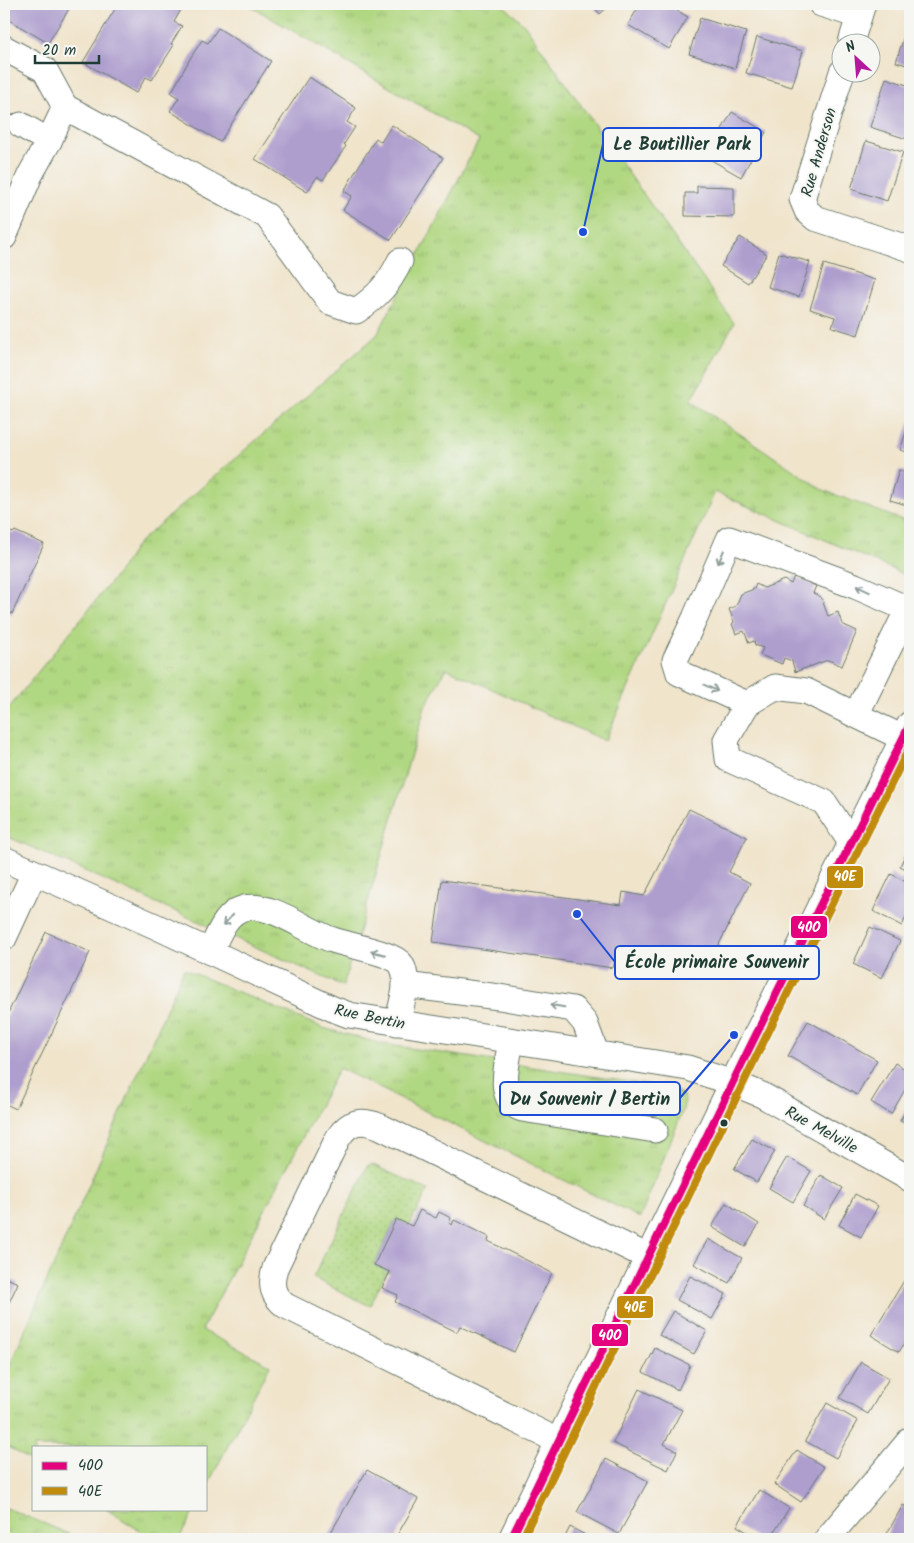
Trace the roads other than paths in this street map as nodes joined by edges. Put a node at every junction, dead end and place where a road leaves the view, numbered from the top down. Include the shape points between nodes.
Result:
1 (821, 4) edge
2 (861, 10) edge
3 (854, 32) edge
4 (4, 48) edge
5 (839, 82) edge
6 (65, 107) junction
7 (21, 125) dead end
8 (49, 141) junction
9 (4, 236) edge
10 (910, 250) edge
11 (400, 261) dead end
12 (909, 610) edge
13 (746, 704) junction
14 (856, 715) junction
15 (907, 731) edge
16 (852, 844) junction
17 (4, 859) edge
18 (34, 873) junction
19 (4, 938) edge
20 (210, 952) junction
21 (405, 985) junction
22 (397, 1023) junction
23 (511, 1040) junction
24 (596, 1053) junction
25 (733, 1083) junction
26 (655, 1130) dead end
27 (910, 1178) edge
28 (648, 1257) junction
29 (910, 1440) edge
30 (558, 1441) junction
31 (511, 1539) edge
32 (827, 1539) edge

1 - 2 street
2 - 3 street
4 - 6 street via 45,70
5 - 10 street, Rue Anderson via 808,178 803,204 815,218
6 - 8 street
6 - 11 street via 267,216 330,302 356,311 375,298
7 - 8 street
8 - 9 street via 30,175
12 -> 13 street via 855,586 729,540 674,660 679,673
12 - 14 street
13 - 14 street via 775,687 806,691
13 - 16 street via 726,740 728,760 824,802
14 - 15 street
15 - 16 street
16 - 25 street
17 - 18 street, Rue Bertin
18 - 19 street
18 - 20 street, Rue Bertin
21 -> 20 street via 404,971 394,958 331,940 263,908 244,908 229,917
20 - 22 street, Rue Bertin via 333,1009
21 - 22 street
24 -> 21 street via 585,1024 573,1009
22 - 23 street, Rue Bertin
23 - 24 street, Rue Bertin
23 - 26 street via 505,1078 510,1102 515,1107
24 - 25 street, Rue Bertin via 678,1066
25 - 27 street, Rue Melville via 762,1095
25 - 28 street
28 - 30 street
28 - 30 street via 368,1122 348,1127 334,1147 275,1268 272,1287 278,1301
29 - 32 street
30 - 31 street

